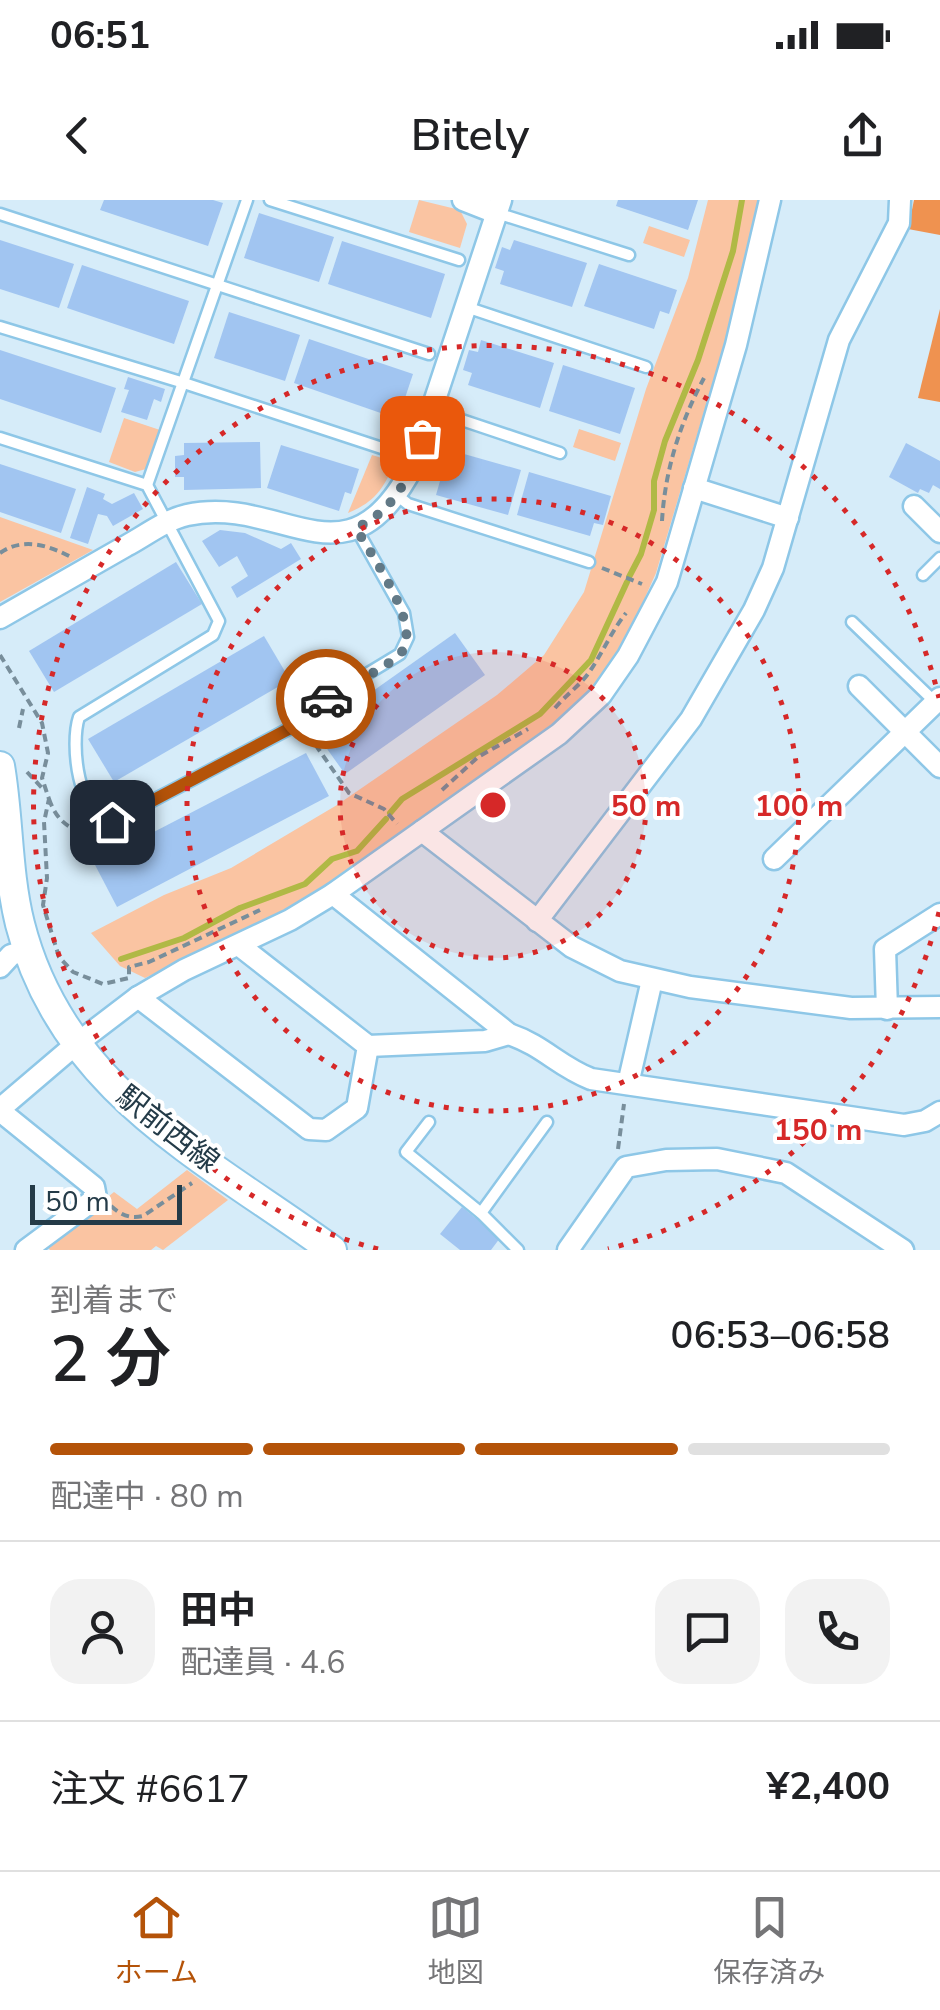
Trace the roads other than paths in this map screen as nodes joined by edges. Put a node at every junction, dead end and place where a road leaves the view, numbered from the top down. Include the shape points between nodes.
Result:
1 (246, 200) edge
2 (270, 200) edge
3 (463, 200) edge
4 (770, 200) edge
5 (900, 200) edge
6 (499, 207) edge
7 (0, 214) edge
8 (629, 255) dead end
9 (459, 260) dead end
10 (219, 286) junction
11 (466, 308) junction
12 (0, 328) edge
13 (428, 354) dead end
14 (646, 367) dead end
15 (184, 383) junction
16 (432, 410) junction
17 (0, 438) edge
18 (560, 452) dead end
19 (398, 453) dead end
20 (147, 485) junction
21 (694, 488) junction
22 (398, 496) junction
23 (914, 506) dead end
24 (788, 518) junction
25 (167, 523) junction
26 (356, 528) junction
27 (940, 532) edge
28 (940, 558) edge
29 (589, 562) road end
30 (923, 574) dead end
31 (0, 618) edge
32 (852, 622) dead end
33 (859, 686) dead end
34 (938, 700) edge
35 (907, 731) junction
36 (940, 767) edge
37 (6, 770) edge
38 (422, 831) junction
39 (774, 860) dead end
40 (5, 865) edge
41 (333, 894) junction
42 (940, 914) edge
43 (537, 921) junction
44 (240, 946) junction
45 (28, 950) junction
46 (0, 967) edge
47 (652, 980) junction
48 (138, 997) junction
49 (940, 1007) edge
50 (887, 1009) junction
51 (509, 1034) junction
52 (74, 1045) junction
53 (368, 1046) junction
54 (628, 1084) junction
55 (0, 1110) edge
56 (940, 1112) edge
57 (429, 1122) dead end
58 (547, 1122) dead end
59 (481, 1213) junction
60 (504, 1238) junction
61 (26, 1250) edge
62 (332, 1250) edge
63 (496, 1250) edge
64 (518, 1250) edge
65 (568, 1250) edge
66 (903, 1250) edge

1 - 10 lane
2 - 9 lane
3 - 6 street
4 - 21 street
5 - 24 street via 899,223 839,340
6 - 8 lane
6 - 11 street
7 - 10 lane
10 - 13 lane
10 - 15 lane
11 - 14 lane
11 - 16 street
12 - 15 lane
15 - 19 lane
15 - 20 lane
16 - 18 lane
16 - 22 street
17 - 20 lane
20 - 25 lane
21 - 24 street
21 - 38 street via 667,582 601,696 560,734
22 - 26 street
22 - 29 lane
23 - 27 street
24 - 43 street via 754,610 690,719
25 - 26 street via 227,512 315,533
25 - 26 lane via 220,620 213,635 79,717 72,737 88,809 100,820 112,822 300,723 327,698 400,654 408,637 404,614
25 - 31 street
28 - 30 lane
32 - 34 lane
33 - 35 street
34 - 35 street
35 - 36 street
35 - 39 street
37 - 40 street, 駅前西線
38 - 41 street
38 - 43 street
40 - 45 street, 駅前西線
41 - 44 street
41 - 51 street
42 - 50 street via 885,949
43 - 47 street via 572,947
44 - 48 street
44 - 53 street
45 - 46 street
45 - 52 street, 駅前西線
47 - 50 street
47 - 54 street
48 - 52 street
48 - 53 street via 308,1129 326,1130 357,1108
49 - 50 street
51 - 53 street
51 - 54 street via 537,1044 570,1071
52 - 55 street
52 - 62 street, 駅前西線 via 149,1118
54 - 56 street via 904,1125
55 - 61 street via 94,1187 96,1198
57 - 59 lane via 406,1152
58 - 59 lane
59 - 60 lane
60 - 63 lane
60 - 64 lane
65 - 66 street via 626,1168 717,1159 786,1173

